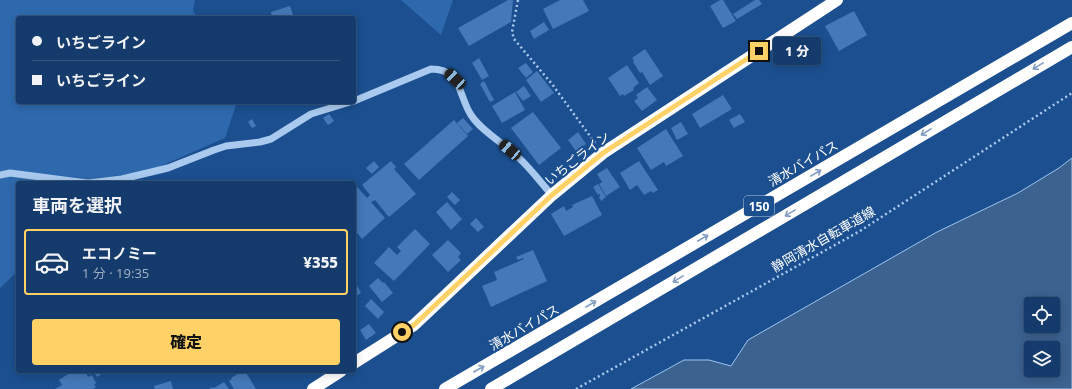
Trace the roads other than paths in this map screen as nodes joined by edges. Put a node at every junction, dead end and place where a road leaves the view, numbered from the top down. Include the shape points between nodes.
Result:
1 (837, 0) edge
2 (1072, 23) edge
3 (1072, 47) edge
4 (356, 100) edge
5 (344, 104) edge
6 (0, 175) edge
7 (72, 181) edge
8 (105, 181) edge
9 (552, 195) junction
10 (356, 362) edge
11 (338, 373) edge
12 (313, 389) edge
13 (445, 389) edge
14 (491, 389) edge

1 - 9 highway, いちごライン via 603,153
13 -> 2 highway, 清水バイパス / 150
3 -> 14 highway, 150
4 - 9 street via 431,68 447,71 455,79 472,115 520,158
5 - 8 street via 312,114 271,139 214,150 168,168
6 - 7 street via 10,173
9 - 10 highway, いちごライン via 414,325
11 - 12 highway

